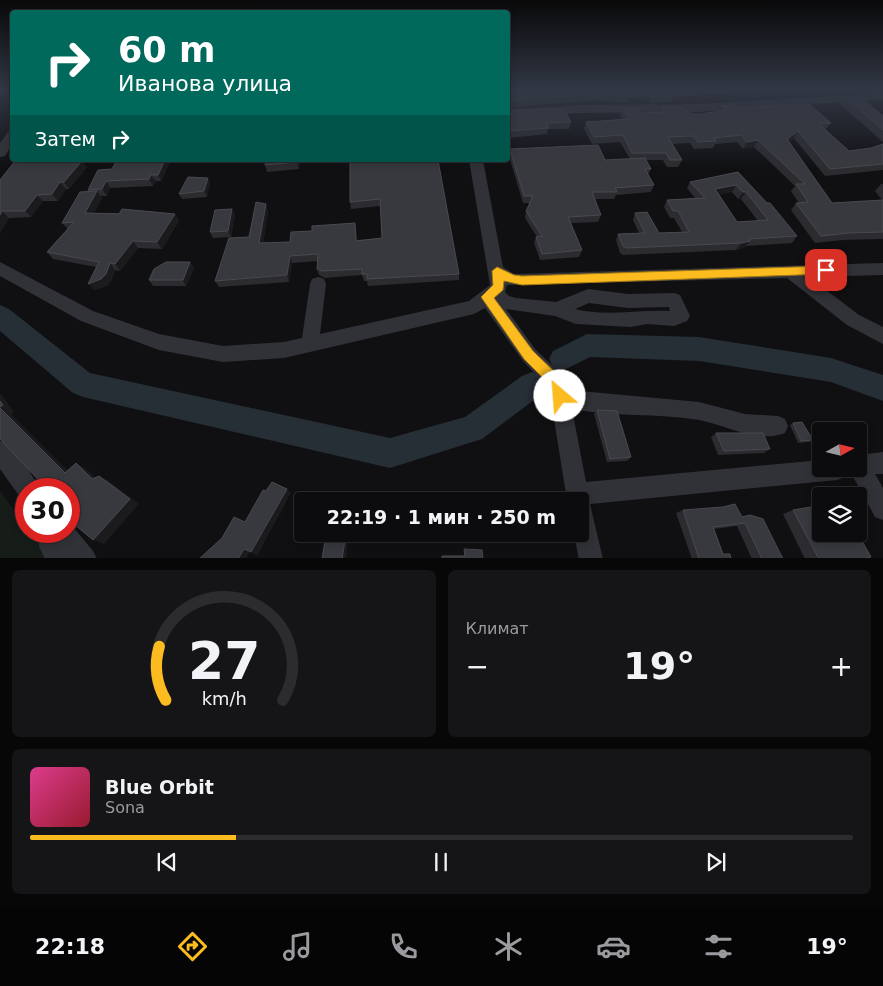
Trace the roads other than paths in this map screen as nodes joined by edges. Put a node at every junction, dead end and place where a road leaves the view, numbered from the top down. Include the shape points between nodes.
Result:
1 (10, 138) edge
2 (0, 153) edge
3 (476, 162) edge
4 (0, 268) edge
5 (883, 269) edge
6 (789, 270) junction
7 (497, 271) junction
8 (318, 284) dead end
9 (491, 294) junction
10 (557, 309) junction
11 (883, 336) edge
12 (311, 344) junction
13 (559, 390) junction
14 (778, 426) dead end
15 (0, 451) edge
16 (883, 463) edge
17 (868, 465) edge
18 (812, 472) edge
19 (20, 478) edge
20 (866, 478) edge
21 (577, 492) edge
22 (589, 500) edge
23 (883, 508) edge
24 (588, 542) edge
25 (51, 543) edge
26 (73, 543) edge
27 (59, 558) edge
28 (85, 558) edge
29 (591, 558) edge

1 - 2 street
3 - 7 street
4 - 12 street via 87,316 159,342 223,354 284,350
5 - 6 street
6 - 7 street via 522,280 512,280
6 - 11 street via 853,320
7 - 9 street via 499,287
8 - 12 street
9 - 10 street via 504,302
9 - 12 street via 474,307
9 - 13 street via 529,355
10 - 10 street via 576,316 600,319 674,319 681,316 674,300 588,296
13 - 14 street via 585,402 699,411 745,424
13 - 21 street
15 - 19 street
16 - 17 street
18 - 22 street
20 - 23 street
24 - 29 street
25 - 27 street
26 - 28 street

